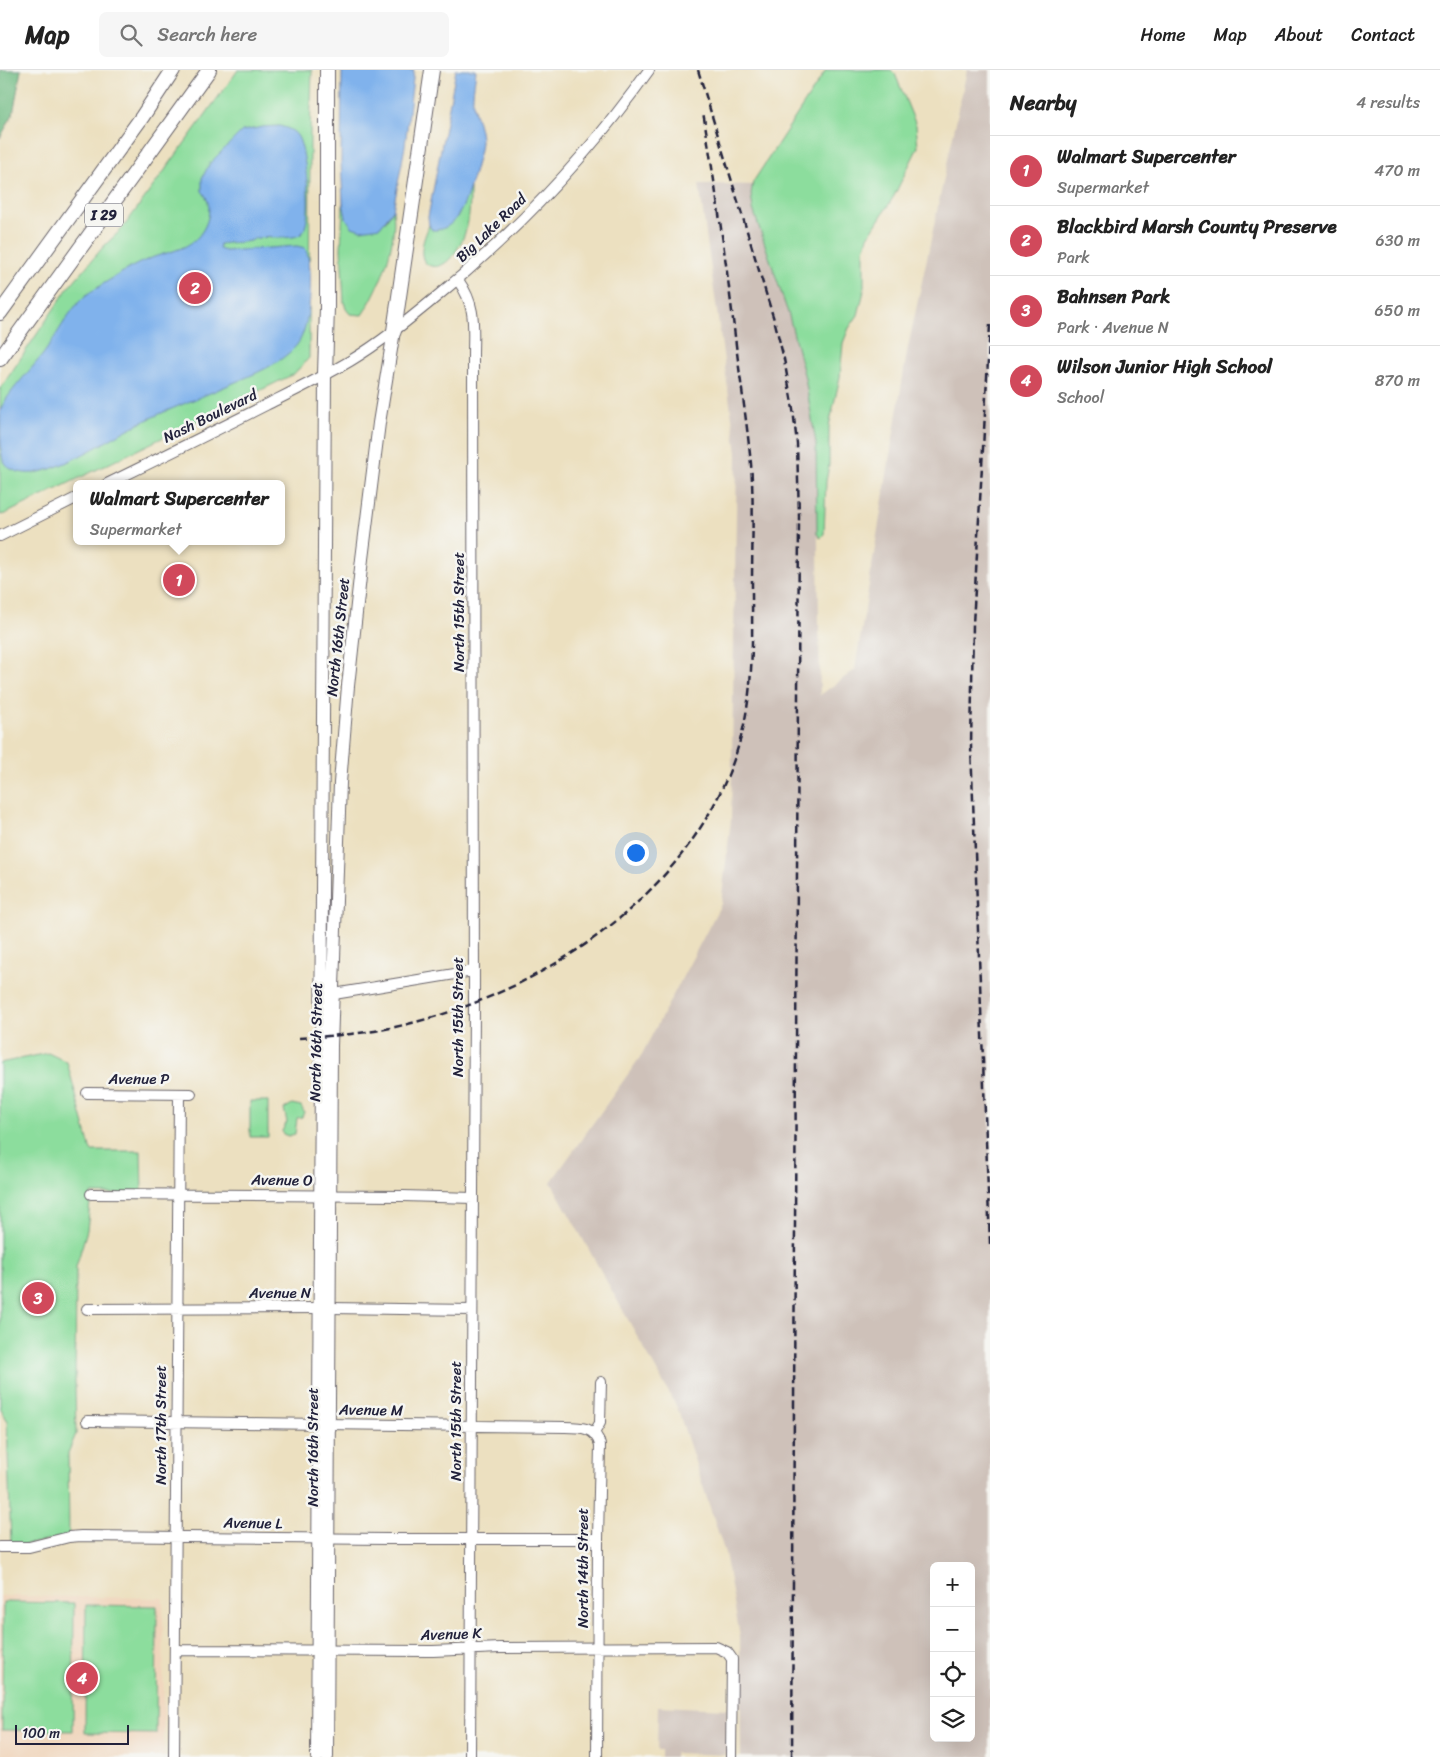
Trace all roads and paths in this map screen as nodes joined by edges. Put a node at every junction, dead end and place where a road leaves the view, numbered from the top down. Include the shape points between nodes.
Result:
1 (173, 70) edge
2 (209, 70) edge
3 (327, 70) edge
4 (432, 70) edge
5 (648, 70) edge
6 (458, 280) junction
7 (0, 313) edge
8 (394, 332) junction
9 (0, 359) edge
10 (325, 374) junction
11 (115, 480) edge
12 (73, 500) edge
13 (0, 536) edge
14 (473, 971) junction
15 (334, 994) junction
16 (87, 1093) dead end
17 (179, 1094) junction
18 (191, 1094) dead end
19 (91, 1194) dead end
20 (178, 1194) junction
21 (326, 1195) junction
22 (473, 1198) junction
23 (178, 1308) junction
24 (325, 1308) junction
25 (87, 1309) dead end
26 (472, 1310) junction
27 (601, 1382) dead end
28 (87, 1422) dead end
29 (177, 1422) junction
30 (324, 1424) junction
31 (472, 1426) junction
32 (594, 1433) junction
33 (176, 1537) junction
34 (324, 1539) junction
35 (598, 1539) junction
36 (471, 1540) junction
37 (0, 1547) edge
38 (598, 1646) junction
39 (471, 1649) junction
40 (175, 1650) junction
41 (323, 1651) junction
42 (174, 1757) edge
43 (317, 1757) edge
44 (327, 1757) edge
45 (470, 1757) edge
46 (597, 1757) edge
47 (731, 1757) edge

1 - 7 highway, I 29
2 - 9 highway, I 29
3 - 10 highway
4 - 8 highway
5 - 6 street, Big Lake Road via 621,108 558,183
6 - 8 street, Big Lake Road
6 - 14 street, North 15th Street via 469,297 473,324
8 - 10 street, Big Lake Road
8 - 15 main road, North 16th Street via 379,423 340,783
10 - 11 street, Nash Boulevard
10 - 21 main road, North 16th Street
12 - 13 street
14 - 15 street
14 - 22 street, North 15th Street
15 - 21 main road, North 16th Street
16 - 17 street, Avenue P
17 - 18 street, Avenue P
17 - 20 street, North 17th Street
19 - 20 street, Avenue O
20 - 21 street, Avenue O
20 - 23 street, North 17th Street
21 - 22 street, Avenue O
21 - 24 main road, North 16th Street
22 - 26 street, North 15th Street
23 - 24 street, Avenue N
23 - 25 street, Avenue N
23 - 29 street, North 17th Street
24 - 26 street, Avenue N
24 - 30 main road, North 16th Street
26 - 31 street, North 15th Street
27 - 32 street, North 14th Street via 600,1423
28 - 29 street, Avenue M
29 - 30 street, Avenue M
29 - 33 street, North 17th Street
30 - 31 street, Avenue M
30 - 34 main road, North 16th Street
31 - 32 street, Avenue M via 583,1428
31 - 36 street, North 15th Street
32 - 35 street, North 14th Street via 600,1445
33 - 34 street, Avenue L
33 - 37 street, Avenue L via 69,1537 29,1547
33 - 40 street, North 17th Street
34 - 36 street, Avenue L
34 - 41 main road, North 16th Street
35 - 36 street, Avenue L
35 - 38 street, North 14th Street
36 - 39 street, North 15th Street
38 - 39 street, Avenue K
38 - 46 street, North 14th Street
38 - 47 street, Avenue K via 704,1646 727,1652 732,1659
39 - 41 street, Avenue K
39 - 45 street, North 15th Street
40 - 41 street, Avenue K
40 - 42 street, North 17th Street
41 - 43 main road, North 16th Street
41 - 44 main road, North 16th Street

